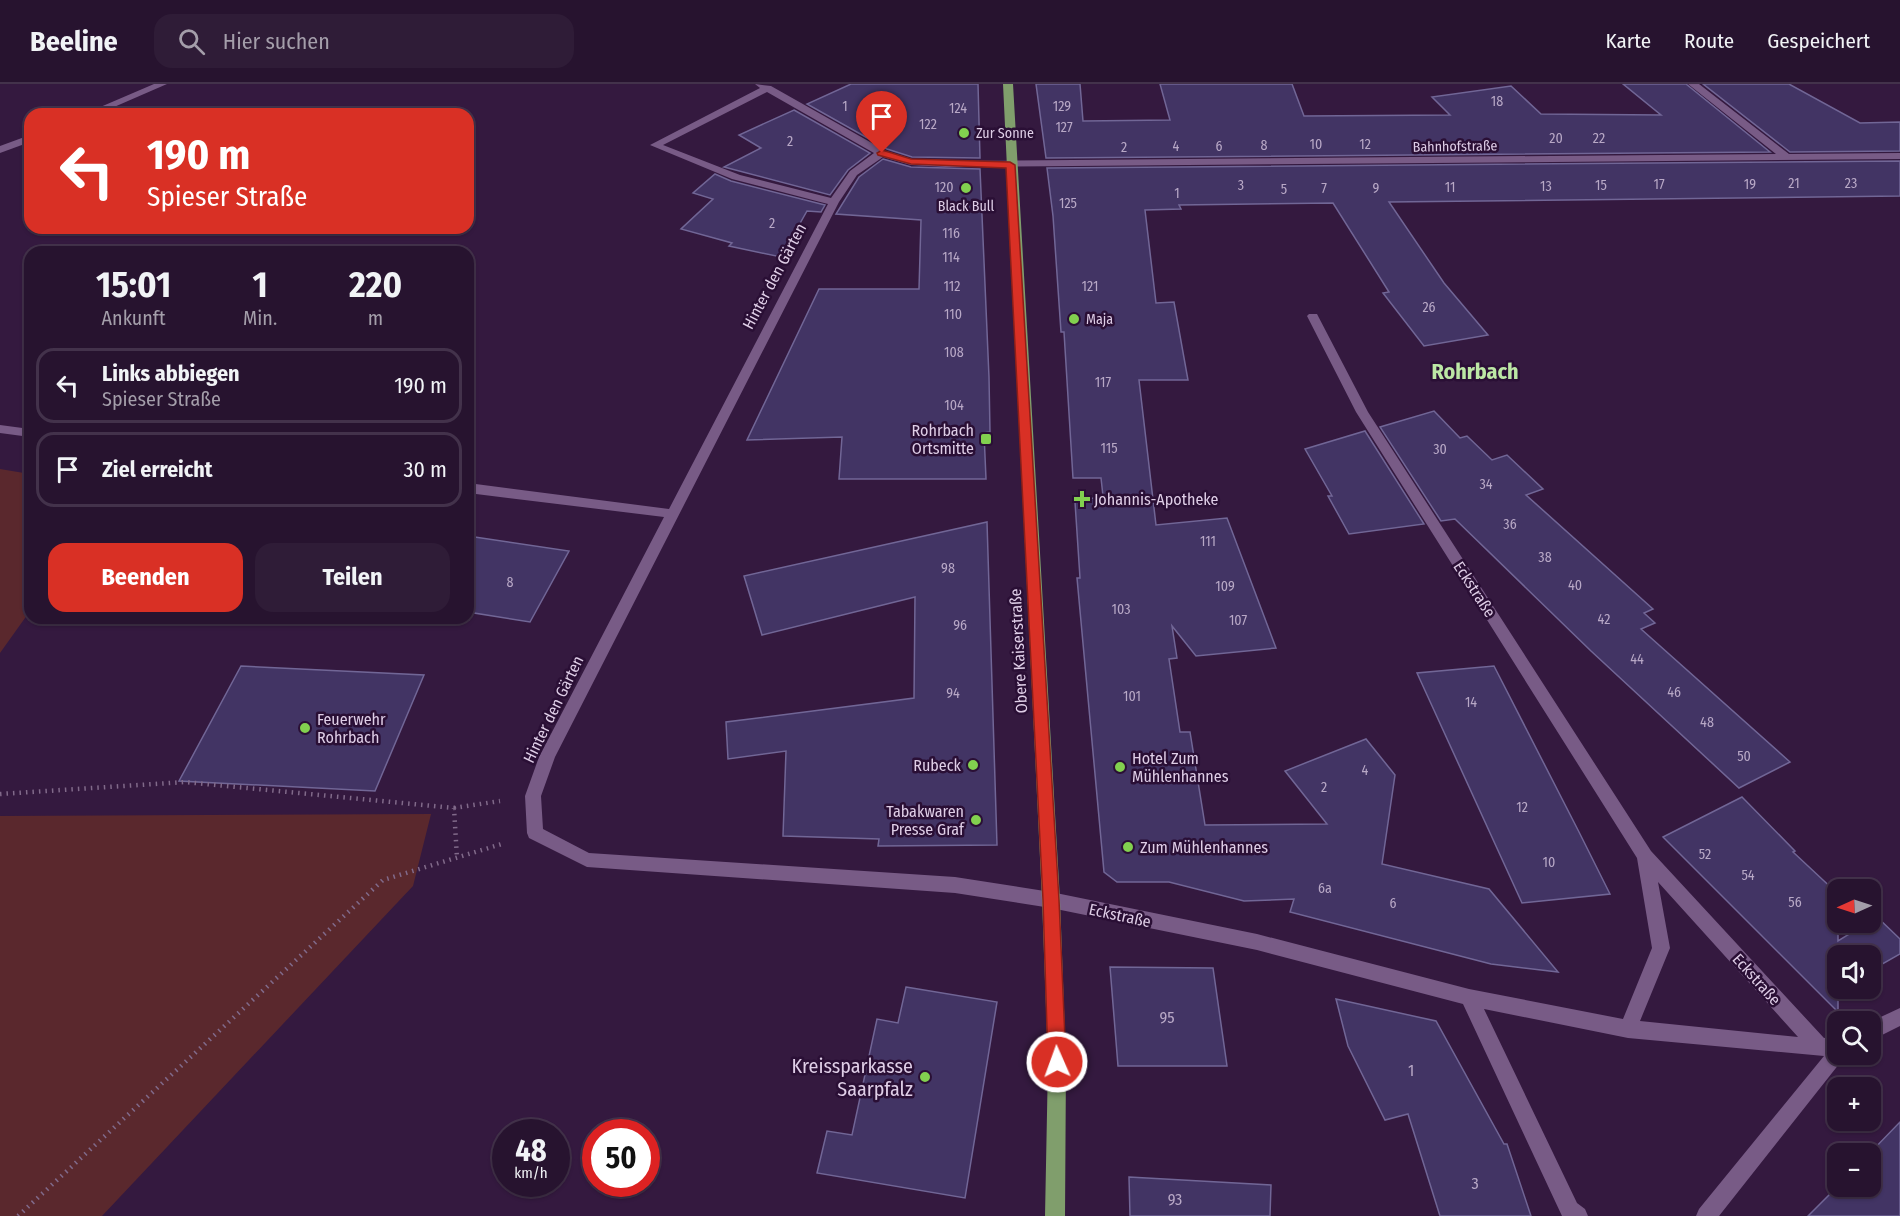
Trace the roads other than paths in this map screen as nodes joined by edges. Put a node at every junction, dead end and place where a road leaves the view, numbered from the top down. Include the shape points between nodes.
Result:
1 (162, 84) edge
2 (1008, 84) edge
3 (1693, 84) edge
4 (764, 86) edge
5 (104, 108) edge
6 (24, 140) edge
7 (0, 150) edge
8 (882, 153) junction
9 (1785, 156) junction
10 (1900, 156) edge
11 (1010, 165) junction
12 (834, 202) junction
13 (1313, 316) dead end
14 (0, 429) edge
15 (24, 432) edge
16 (474, 489) edge
17 (674, 514) junction
18 (1645, 856) junction
19 (1051, 900) junction
20 (1469, 997) junction
21 (1900, 1017) edge
22 (1881, 1026) edge
23 (1628, 1029) junction
24 (1827, 1044) edge
25 (1827, 1049) edge
26 (1827, 1056) edge
27 (1055, 1216) edge
28 (1578, 1216) edge
29 (1706, 1216) edge

1 - 5 street
2 - 11 main road, Obere Kaiserstraße
3 - 9 street
4 - 8 street, Bahnhofstraße
4 - 12 street via 655,145 736,177
6 - 7 street
8 - 11 street, Bahnhofstraße via 911,162
8 - 12 street, Hinter den Gärten via 863,161
9 - 10 street, Bahnhofstraße
9 - 11 street, Bahnhofstraße
11 - 19 main road, Obere Kaiserstraße
12 - 17 street, Hinter den Gärten
13 - 18 street, Eckstraße via 1362,412
14 - 15 street
16 - 17 street
17 - 19 street, Hinter den Gärten via 547,757 533,796 535,833 587,860 955,885
18 - 23 street, Eckstraße via 1661,948
18 - 24 street, Eckstraße
19 - 20 street, Eckstraße via 1257,942
19 - 27 main road, Obere Kaiserstraße via 1057,1062
20 - 23 street, Eckstraße
20 - 28 street via 1570,1210
21 - 22 street
23 - 25 street, Eckstraße
26 - 29 street

